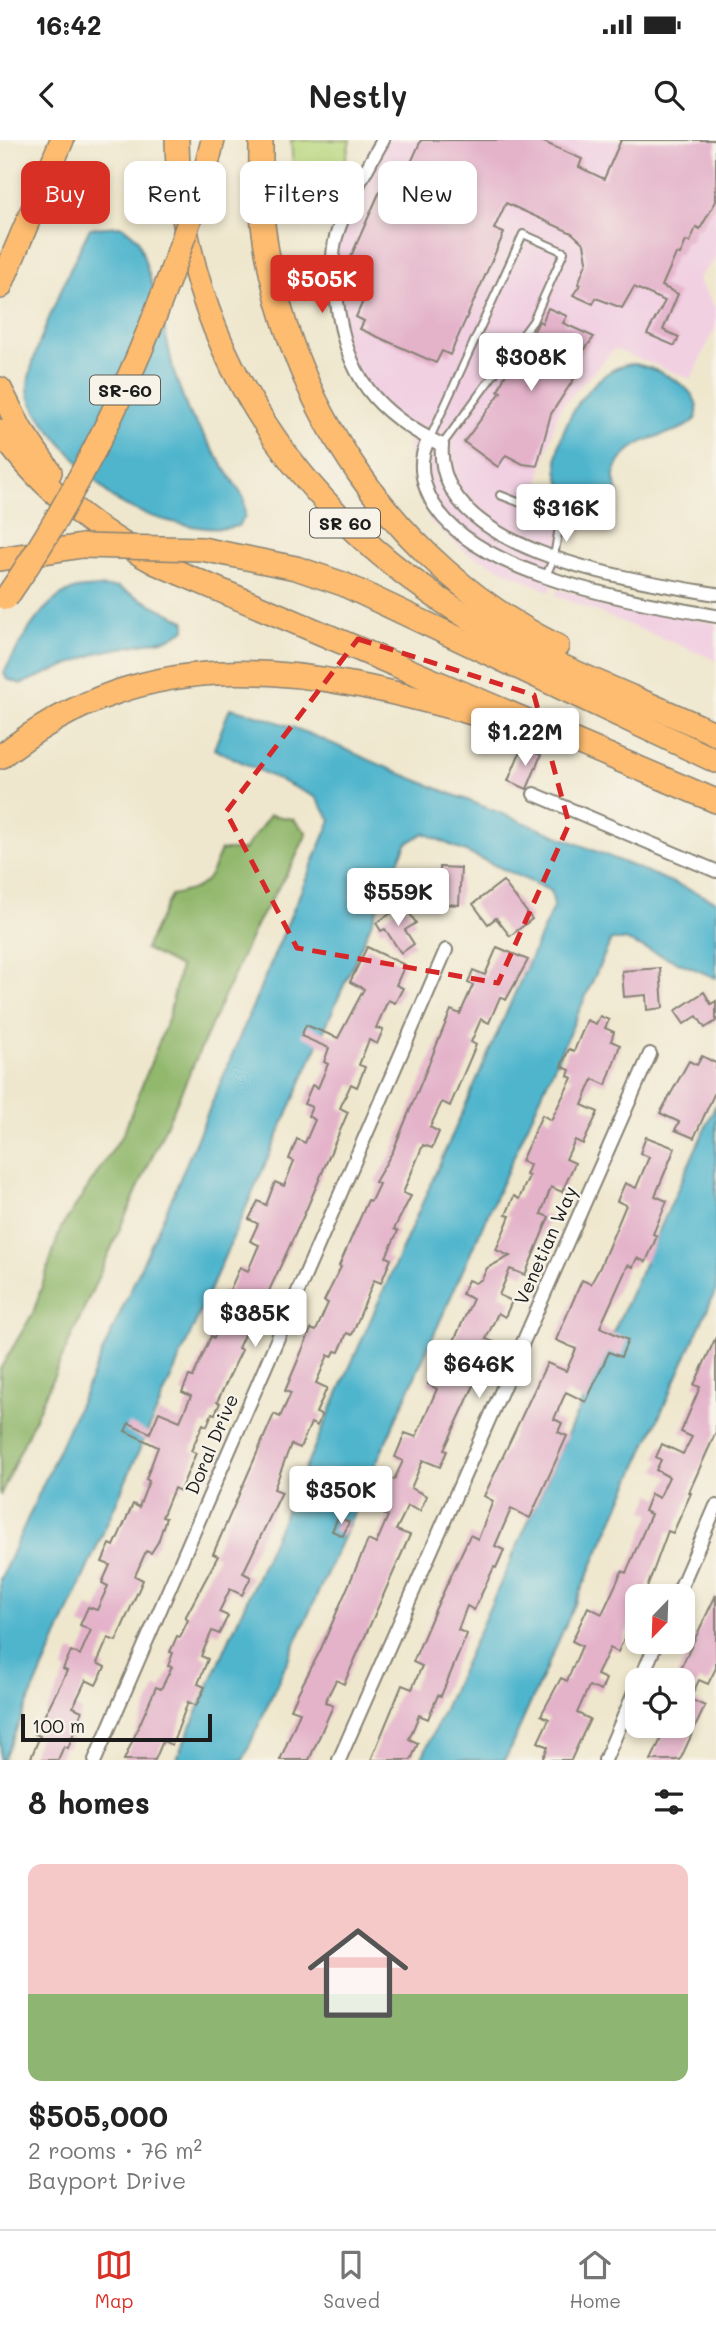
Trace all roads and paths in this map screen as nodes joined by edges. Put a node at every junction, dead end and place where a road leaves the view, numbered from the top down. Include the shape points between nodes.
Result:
1 (62, 140) edge
2 (177, 140) edge
3 (213, 140) edge
4 (261, 140) edge
5 (383, 140) edge
6 (0, 287) edge
7 (0, 389) edge
8 (0, 431) edge
9 (429, 439) junction
10 (442, 445) junction
11 (500, 495) dead end
12 (101, 530) junction
13 (554, 557) junction
14 (0, 559) edge
15 (545, 576) junction
16 (716, 594) edge
17 (3, 603) edge
18 (716, 616) edge
19 (716, 726) edge
20 (716, 734) edge
21 (558, 736) junction
22 (0, 757) edge
23 (716, 761) edge
24 (534, 794) dead end
25 (716, 801) edge
26 (716, 871) edge
27 (446, 950) dead end
28 (650, 1054) dead end
29 (716, 1506) edge
30 (682, 1584) edge
31 (625, 1714) edge
32 (95, 1760) edge
33 (339, 1760) edge
34 (605, 1760) edge

1 - 6 highway
2 - 20 highway, SR 60 via 189,248 209,316 245,395 313,490 379,553 454,609
3 - 17 highway, SR-60 / SR-60, bridge via 180,254 119,404 68,500
4 - 19 highway, SR 60 via 263,225 283,318 314,399 372,492 440,565 514,622
5 - 9 street via 335,241 333,268 340,326 349,361 368,392
7 - 12 highway via 37,455
8 - 12 highway via 38,480
9 - 10 street
9 - 10 lane via 523,234 564,252 533,321
9 - 15 street via 423,454 424,481 443,517 473,542
10 - 13 street via 444,472 460,505 485,524
11 - 13 lane via 554,518 559,527
12 - 21 highway via 189,579
13 - 15 lane
13 - 16 street via 619,576
14 - 23 highway, bridge via 82,545 202,549 296,568 343,584
15 - 18 street via 618,598
21 - 22 highway via 383,689 306,674 244,671 192,674 136,685 78,707
21 - 25 highway
24 - 26 street
27 - 32 street, Doral Drive
28 - 33 street, Venetian Way
29 - 30 street
31 - 34 street

